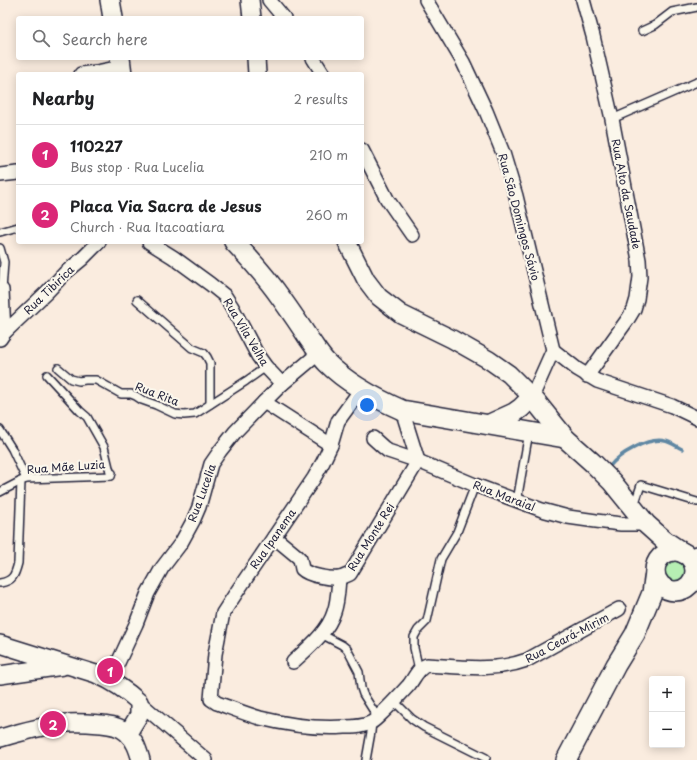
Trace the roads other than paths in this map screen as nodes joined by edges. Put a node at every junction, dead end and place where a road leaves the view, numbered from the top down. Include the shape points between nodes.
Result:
1 (110, 0) edge
2 (250, 0) edge
3 (269, 0) edge
4 (426, 0) edge
5 (583, 0) edge
6 (697, 7) edge
7 (113, 16) edge
8 (252, 16) edge
9 (282, 16) edge
10 (642, 31) dead end
11 (256, 60) edge
12 (314, 60) edge
13 (121, 66) edge
14 (96, 72) edge
15 (257, 72) edge
16 (322, 72) edge
17 (697, 82) edge
18 (612, 119) junction
19 (364, 154) edge
20 (16, 173) edge
21 (0, 175) edge
22 (16, 228) edge
23 (0, 232) edge
24 (412, 235) dead end
25 (97, 244) edge
26 (152, 244) edge
27 (236, 244) edge
28 (348, 244) edge
29 (0, 248) edge
30 (1, 290) edge
31 (137, 300) dead end
32 (2, 336) edge
33 (553, 350) junction
34 (319, 353) junction
35 (266, 367) junction
36 (58, 368) dead end
37 (47, 375) dead end
38 (587, 376) junction
39 (282, 384) junction
40 (362, 388) junction
41 (532, 397) junction
42 (264, 402) junction
43 (210, 404) junction
44 (402, 410) junction
45 (697, 418) edge
46 (490, 424) junction
47 (0, 430) edge
48 (530, 431) junction
49 (373, 438) dead end
50 (565, 438) junction
51 (331, 445) junction
52 (418, 460) junction
53 (24, 480) junction
54 (475, 485) junction
55 (0, 492) edge
56 (517, 501) junction
57 (697, 502) edge
58 (633, 508) junction
59 (646, 524) junction
60 (274, 537) junction
61 (693, 563) edge
62 (656, 569) junction
63 (339, 578) junction
64 (0, 583) edge
65 (678, 591) junction
66 (619, 609) dead end
67 (321, 634) junction
68 (635, 634) junction
69 (0, 644) edge
70 (293, 662) dead end
71 (69, 665) junction
72 (419, 670) junction
73 (0, 675) edge
74 (110, 680) junction
75 (394, 701) junction
76 (139, 702) junction
77 (375, 720) junction
78 (128, 733) junction
79 (0, 738) edge
80 (486, 758) dead end
81 (141, 760) edge
82 (206, 760) edge
83 (366, 760) edge
84 (566, 760) edge

1 - 7 main road
2 - 8 street
3 - 9 street
4 - 33 street, Rua São Domingos Sávio via 463,62 503,153 516,196
5 - 18 street, Rua Alto da Saudade
6 - 10 lane via 672,12
11 - 15 street
12 - 16 street
13 - 14 street
17 - 18 lane
18 - 38 street, Rua Alto da Saudade via 640,277 634,309
19 - 24 street via 387,199
20 - 21 street
22 - 23 lane
25 - 32 street, Rua Tibirica
26 - 35 street, Rua Vila Velha via 225,296
27 - 34 main road via 256,265
28 - 41 street via 366,280 379,297 402,314 489,360 509,374
29 - 30 lane via 4,262
30 - 32 street
31 - 43 lane via 192,348 207,357 210,363
33 - 38 street
33 - 41 street
34 - 39 street, Rua Lucelia
34 - 40 main road via 347,380
35 - 39 street, Rua Vila Velha
35 - 43 lane, Rua Rita
36 - 43 lane, Rua Rita via 71,379 96,380 122,394 131,394 175,414 195,414
37 - 53 lane, Rua Mãe Luzia via 87,417 104,447 111,475
38 - 45 street via 672,406
39 - 42 street, Rua Lucelia
40 - 44 main road
40 - 51 street, Rua Ipanema via 338,421
41 - 46 main road via 514,413
41 - 50 main road
42 - 51 street
42 - 74 street, Rua Lucelia via 235,432 211,464 193,521 148,594
44 - 46 main road
44 - 52 street
46 - 48 main road
47 - 53 lane via 12,449
48 - 50 main road
48 - 56 lane
49 - 52 street, Rua Maraial via 388,450
50 - 58 main road via 612,482
51 - 60 street, Rua Ipanema via 314,478
52 - 54 street, Rua Maraial
52 - 63 street, Rua Monte Rei via 350,574
53 - 55 lane, Rua Mãe Luzia
53 - 64 lane via 18,563 15,575
54 - 56 street, Rua Maraial
54 - 72 lane via 457,532 441,559 427,620 414,637
56 - 59 street, Rua Maraial via 568,517 621,524
57 - 58 lane via 641,485
58 - 59 main road
59 - 61 main road
59 - 62 main road via 654,549
60 - 63 street, Rua Monte Rei via 300,559 305,572
60 - 77 street, Rua Ipanema via 222,613 211,699 260,718 286,723 330,728 358,727
61 - 62 main road via 677,551 670,552 659,559
61 - 65 main road via 693,580
62 - 65 main road via 660,585
62 - 68 main road via 652,594
63 - 67 street via 335,611
65 - 68 main road via 666,597 656,607
66 - 72 street, Rua Ceará-Mirim via 516,664 493,668 427,665
67 - 70 street
67 - 77 lane via 347,649 359,672 361,688
68 - 84 main road
69 - 71 street
71 - 73 street
71 - 74 street
72 - 75 street
74 - 76 street
75 - 77 street
75 - 80 lane via 424,727
76 - 78 street via 139,715
76 - 82 street
77 - 83 lane
78 - 79 street via 104,724 81,722 44,726
78 - 81 street via 137,747

